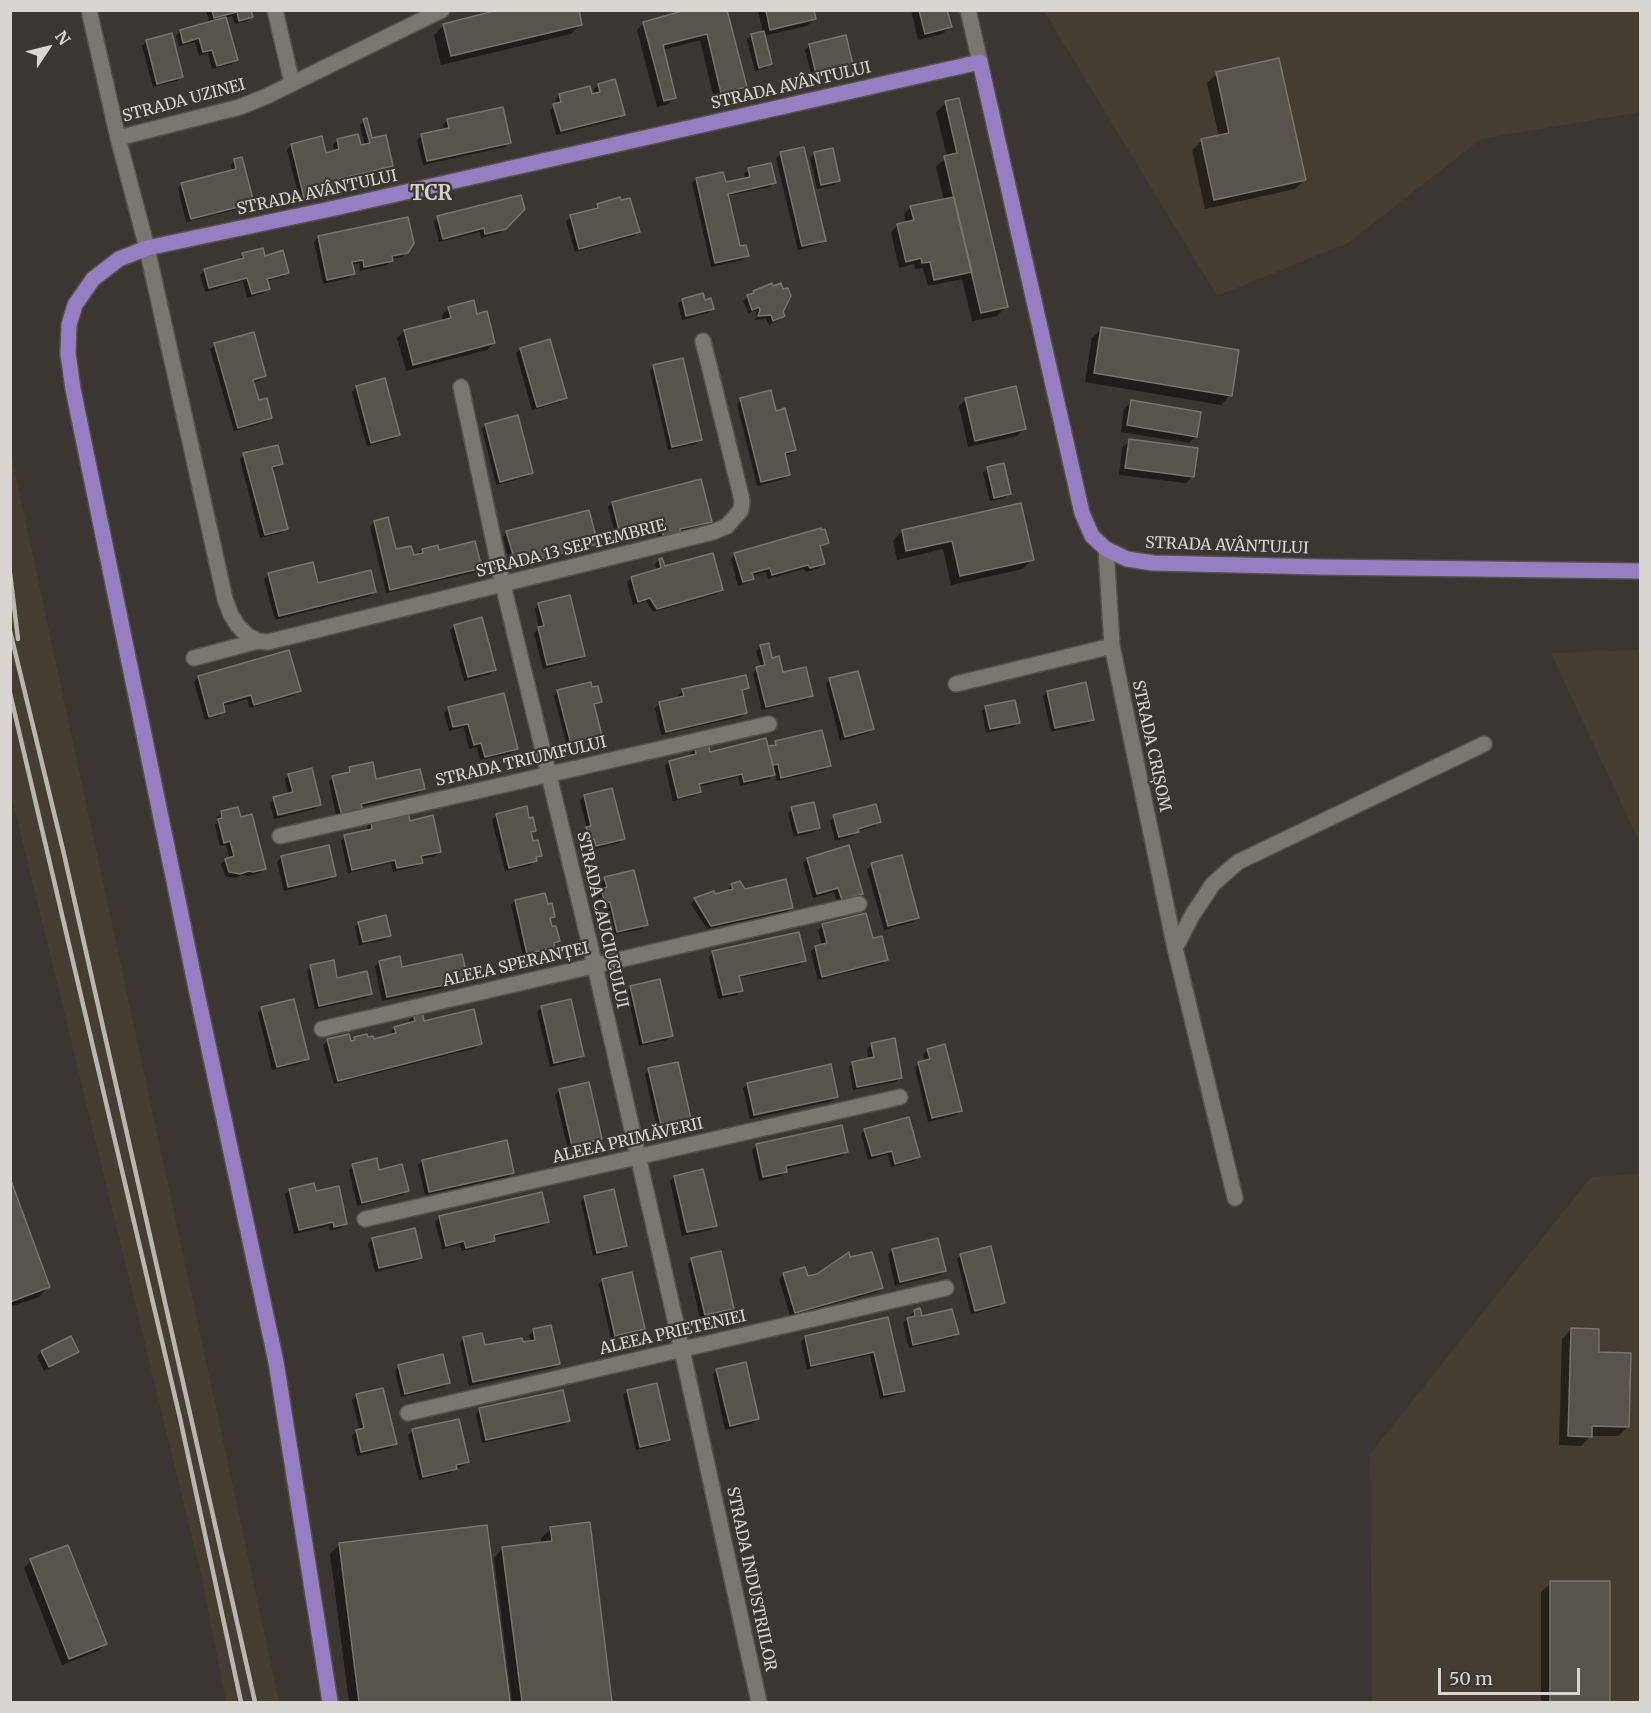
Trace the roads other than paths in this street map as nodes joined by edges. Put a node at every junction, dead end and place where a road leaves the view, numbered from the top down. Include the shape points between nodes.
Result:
1 (89, 10) edge
2 (275, 10) edge
3 (442, 10) edge
4 (968, 10) edge
5 (980, 62) junction
6 (292, 83) junction
7 (117, 138) junction
8 (147, 248) junction
9 (703, 341) dead end
10 (461, 387) dead end
11 (1107, 549) junction
12 (1641, 571) edge
13 (503, 585) junction
14 (258, 641) junction
15 (1112, 646) junction
16 (194, 658) dead end
17 (956, 684) dead end
18 (770, 724) dead end
19 (1484, 744) dead end
20 (550, 773) junction
21 (280, 836) dead end
22 (859, 904) dead end
23 (1175, 948) junction
24 (595, 966) junction
25 (322, 1029) dead end
26 (900, 1097) dead end
27 (638, 1157) junction
28 (1234, 1198) dead end
29 (365, 1219) dead end
30 (946, 1288) dead end
31 (682, 1350) junction
32 (408, 1413) dead end
33 (707, 1462) joint
34 (330, 1702) edge
35 (759, 1702) edge

1 - 7 street, STRADA UZINEI
2 - 6 street
3 - 6 street, STRADA UZINEI
4 - 5 street, STRADA AVÂNTULUI
5 - 8 main road, STRADA AVÂNTULUI
5 - 11 main road, STRADA AVÂNTULUI via 1082,513 1092,536
6 - 7 street, STRADA UZINEI via 240,107
7 - 8 street, STRADA UZINEI
8 - 14 street via 225,599 238,626
8 - 34 main road, STRADA AVÂNTULUI via 119,259 93,279 75,305 69,325 68,354 196,993 276,1362
9 - 13 street, STRADA 13 SEPTEMBRIE via 742,500 736,518 713,532
10 - 13 street, STRADA CAUCIUCULUI
11 - 12 main road, STRADA AVÂNTULUI via 1127,559 1153,563
11 - 15 street, STRADA CRIȘOM
13 - 14 street, STRADA 13 SEPTEMBRIE via 268,642
13 - 20 street, STRADA CAUCIUCULUI
14 - 16 street, STRADA 13 SEPTEMBRIE
15 - 17 street
15 - 23 street, STRADA CRIȘOM
18 - 20 street, STRADA TRIUMFULUI
19 - 23 street via 1238,862 1213,884
20 - 21 street, STRADA TRIUMFULUI
20 - 24 street, STRADA CAUCIUCULUI
22 - 24 street, ALEEA SPERANȚEI
23 - 28 street, STRADA CRIȘOM
24 - 25 street, ALEEA SPERANȚEI
24 - 27 street, STRADA CAUCIUCULUI
26 - 27 street, ALEEA PRIMĂVERII
27 - 29 street, ALEEA PRIMĂVERII
27 - 31 street, STRADA CAUCIUCULUI
30 - 31 street, ALEEA PRIETENIEI
31 - 32 street, ALEEA PRIETENIEI
31 - 33 street, STRADA CAUCIUCULUI
33 - 35 street, STRADA INDUSTRIILOR

